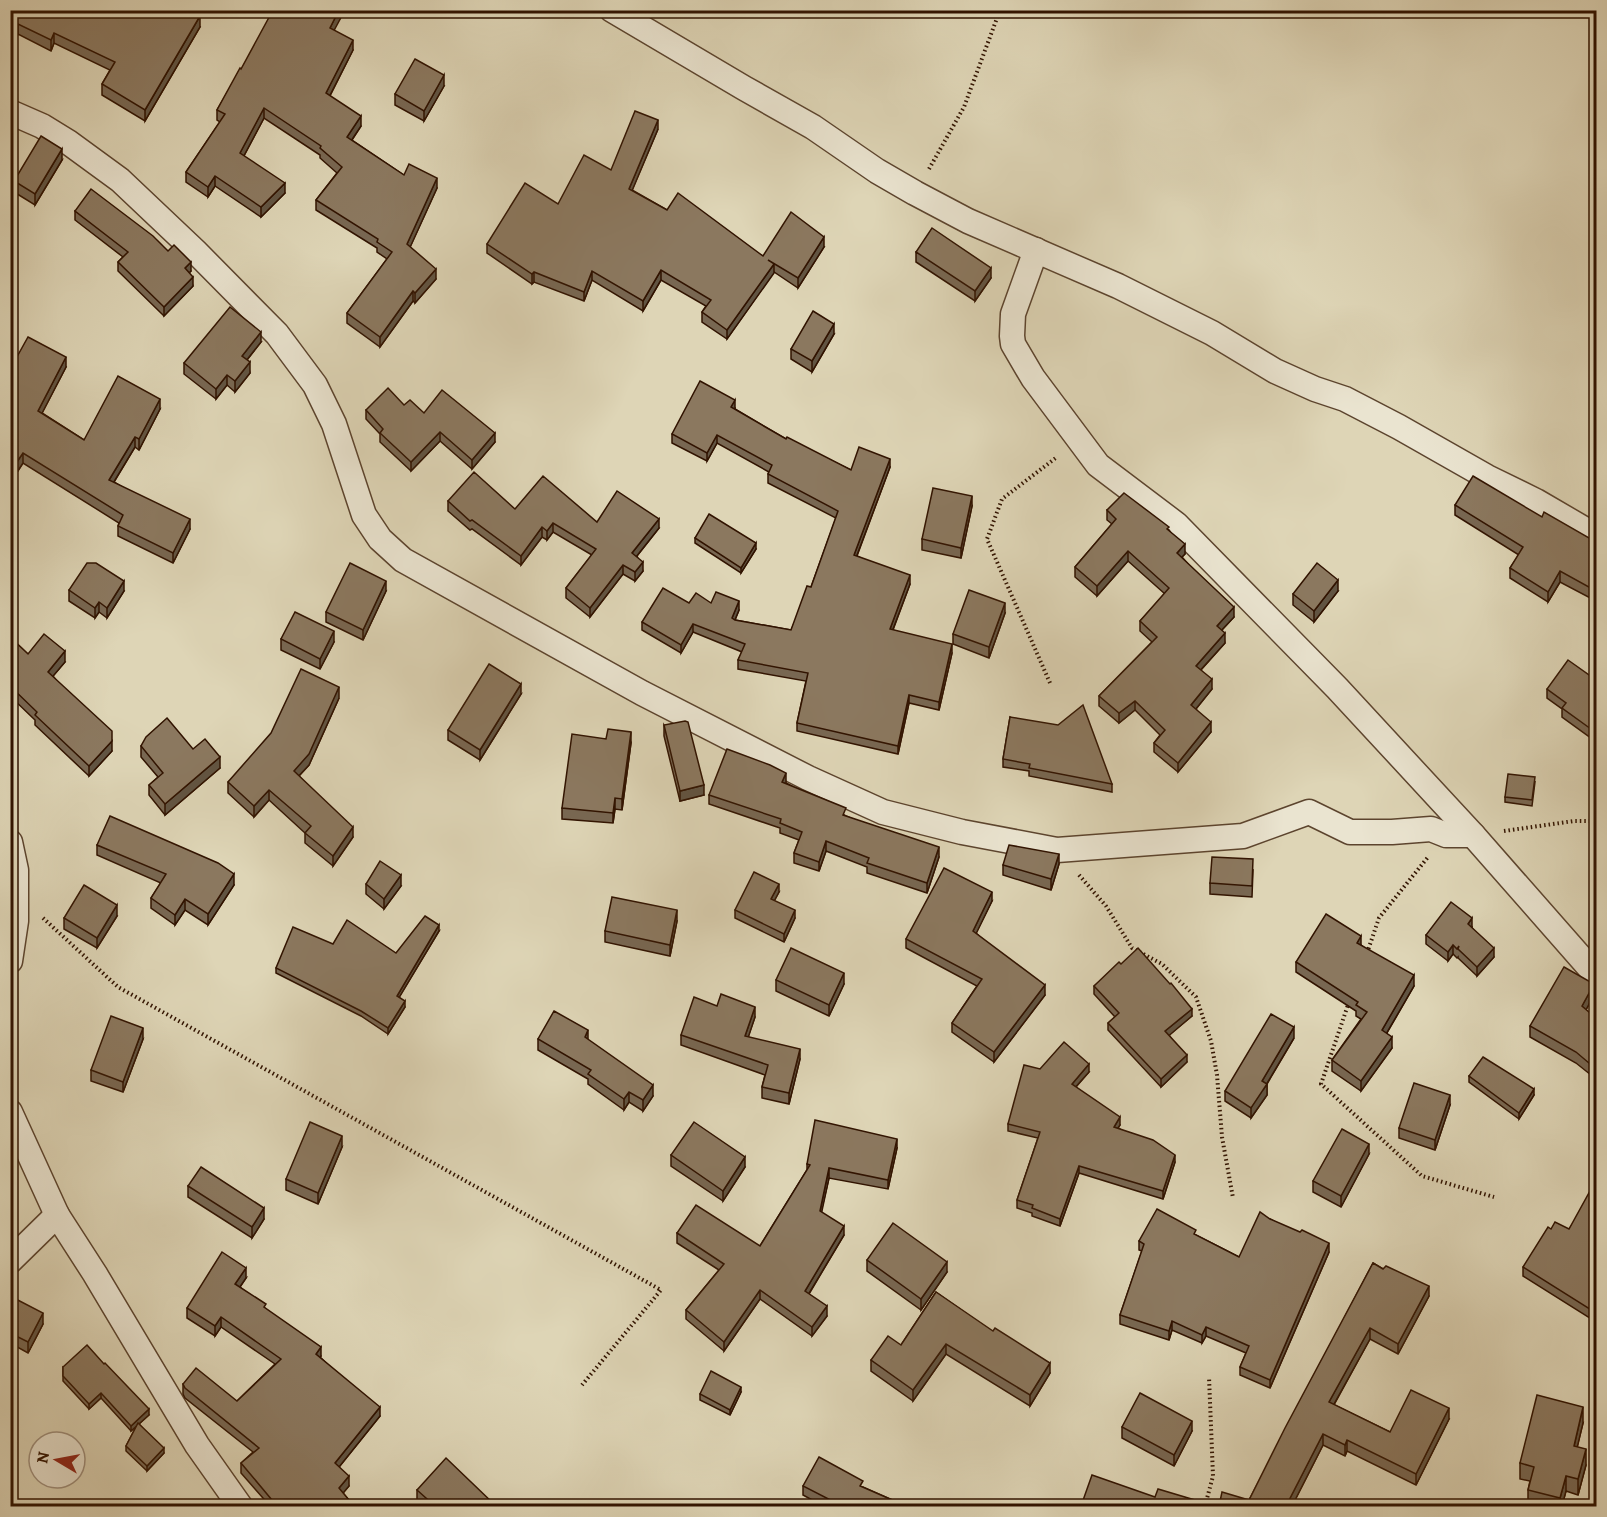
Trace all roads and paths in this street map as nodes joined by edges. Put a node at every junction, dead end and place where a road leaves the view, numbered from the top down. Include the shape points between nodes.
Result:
1 (612, 10) edge
2 (1000, 10) edge
3 (10, 112) edge
4 (915, 193) junction
5 (1036, 250) junction
6 (1080, 440) junction
7 (1596, 536) edge
8 (1050, 683) dead end
9 (1596, 821) edge
10 (1446, 835) junction
11 (1473, 835) junction
12 (10, 842) edge
13 (1057, 850) junction
14 (16, 893) junction
15 (10, 961) edge
16 (1364, 962) edge
17 (1596, 975) edge
18 (1352, 996) edge
19 (10, 1112) edge
20 (1494, 1197) dead end
21 (1233, 1198) dead end
22 (57, 1215) junction
23 (10, 1261) edge
24 (1209, 1377) dead end
25 (582, 1385) dead end
26 (240, 1506) edge
27 (1205, 1506) edge

1 - 4 street via 813,127
2 - 4 path via 964,107
3 - 13 street via 68,142 120,180 277,334 315,385 334,424 364,515 380,539 404,560 642,693 882,812
4 - 5 street
5 - 6 street via 1013,314 1013,344 1033,378
5 - 7 street via 1212,333 1275,371 1345,399
6 - 8 path via 1002,499 987,539
6 - 11 street via 1098,465 1176,524 1337,688
9 - 11 path via 1574,820
10 - 11 street
10 - 13 street via 1431,829 1350,832 1309,812 1243,836
10 - 16 path via 1379,918
11 - 17 street
12 - 14 street
13 - 21 path via 1106,906 1132,948 1162,964 1196,997 1211,1041
14 - 15 street
14 - 25 path via 118,987 661,1290
18 - 20 path via 1321,1084 1422,1176
19 - 22 street
22 - 23 street
22 - 26 street via 197,1445
24 - 27 path via 1213,1476

